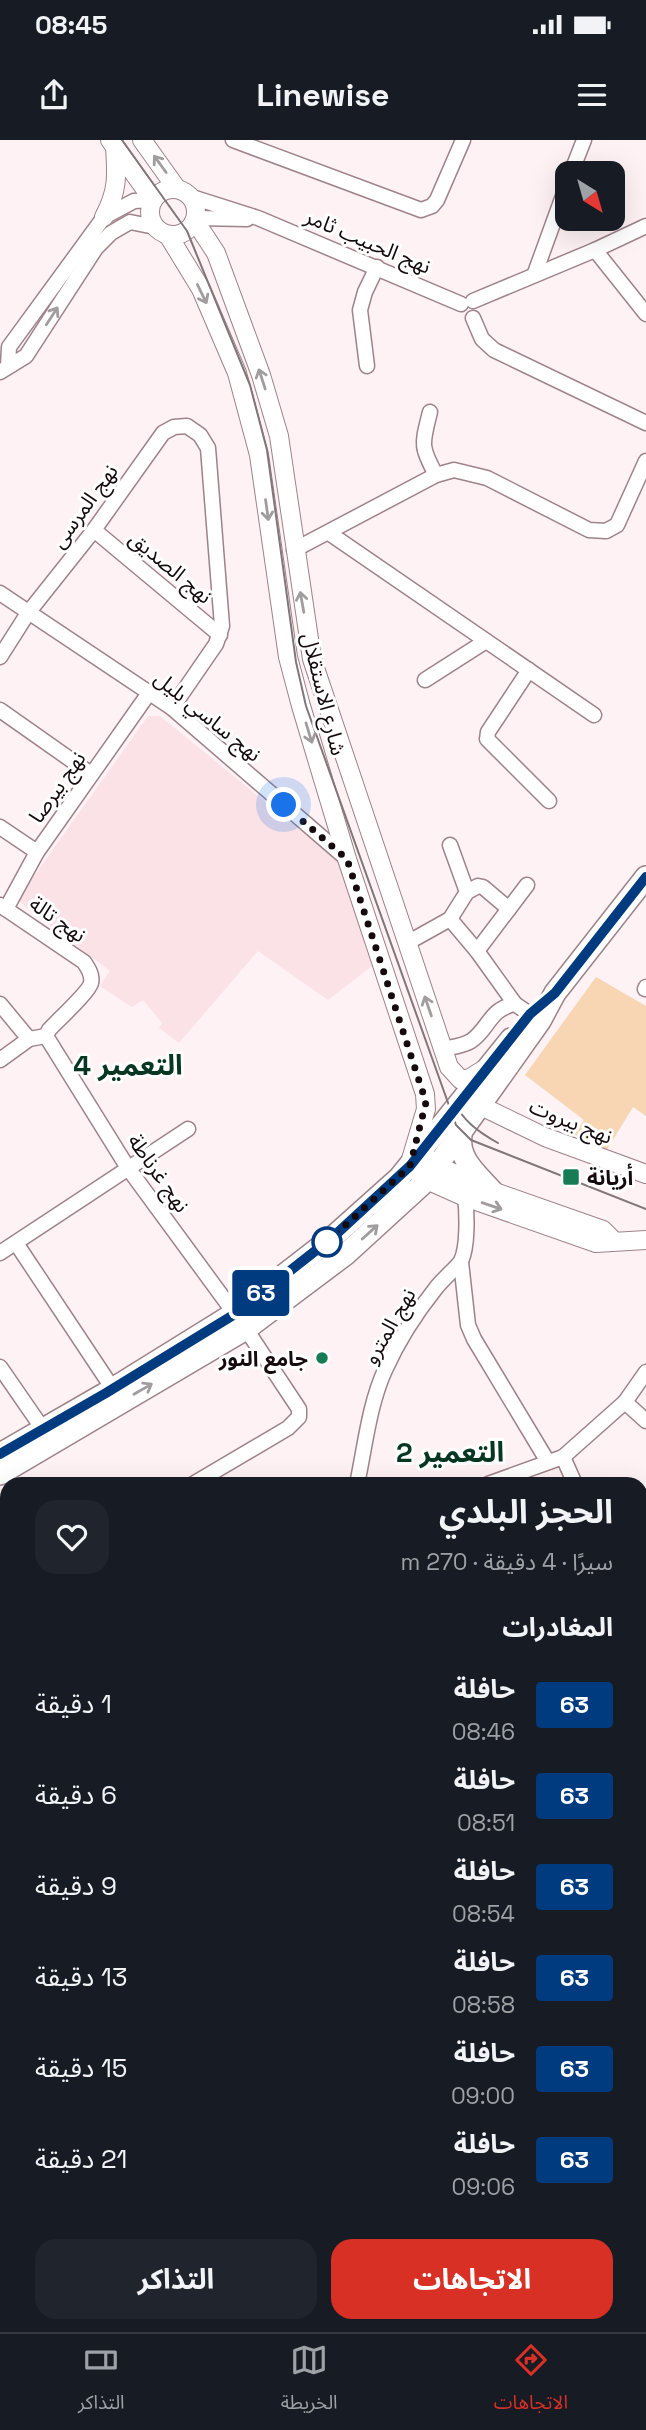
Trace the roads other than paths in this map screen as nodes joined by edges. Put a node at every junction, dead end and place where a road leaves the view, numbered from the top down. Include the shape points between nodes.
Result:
1 (142, 140) edge
2 (233, 140) edge
3 (463, 140) edge
4 (566, 140) edge
5 (582, 143) edge
6 (112, 144) edge
7 (575, 161) edge
8 (185, 193) junction
9 (153, 200) junction
10 (104, 217) junction
11 (258, 218) junction
12 (555, 218) edge
13 (196, 220) junction
14 (646, 226) edge
15 (161, 231) junction
16 (595, 250) junction
17 (377, 267) junction
18 (535, 273) junction
19 (467, 303) junction
20 (646, 314) edge
21 (4, 345) edge
22 (26, 356) junction
23 (367, 366) dead end
24 (4, 369) edge
25 (430, 412) dead end
26 (646, 423) edge
27 (646, 461) edge
28 (436, 475) junction
29 (94, 530) junction
30 (329, 533) junction
31 (294, 550) junction
32 (0, 593) edge
33 (28, 613) junction
34 (220, 635) junction
35 (486, 641) junction
36 (0, 657) edge
37 (529, 670) junction
38 (425, 680) dead end
39 (149, 693) junction
40 (172, 708) junction
41 (0, 710) edge
42 (594, 715) dead end
43 (91, 774) junction
44 (549, 801) dead end
45 (0, 827) edge
46 (450, 845) dead end
47 (37, 852) junction
48 (347, 859) junction
49 (646, 877) edge
50 (527, 885) dead end
51 (467, 892) junction
52 (3, 907) edge
53 (509, 909) junction
54 (450, 919) junction
55 (407, 943) junction
56 (477, 951) junction
57 (0, 1004) edge
58 (528, 1013) junction
59 (46, 1036) junction
60 (29, 1039) junction
61 (443, 1049) junction
62 (0, 1060) edge
63 (492, 1065) junction
64 (481, 1105) junction
65 (188, 1129) dead end
66 (461, 1135) junction
67 (415, 1159) junction
68 (128, 1168) junction
69 (433, 1173) junction
70 (646, 1174) edge
71 (492, 1191) junction
72 (465, 1198) junction
73 (646, 1240) edge
74 (614, 1241) junction
75 (16, 1243) junction
76 (0, 1253) edge
77 (461, 1262) junction
78 (240, 1321) junction
79 (0, 1367) edge
80 (646, 1372) edge
81 (113, 1389) junction
82 (625, 1402) junction
83 (646, 1420) edge
84 (48, 1436) junction
85 (0, 1454) edge
86 (563, 1457) junction
87 (548, 1462) junction
88 (0, 1474) edge
89 (205, 1477) edge
90 (358, 1477) edge
91 (507, 1477) edge
92 (572, 1477) edge

8 -> 1 street
2 - 3 street via 421,210 437,200
4 - 5 street
5 - 7 street
6 - 9 street
6 - 10 street via 116,185
8 - 9 street via 165,190
8 - 11 street, نهج الحبيب ثامر
8 - 13 street via 196,207
9 - 10 street via 134,201
9 - 15 street via 150,214
10 - 21 street
11 - 13 street, نهج الحبيب ثامر
11 - 17 street, نهج الحبيب ثامر
12 - 18 street
13 - 15 street via 181,234
31 -> 13 street, شارع الاستقلال via 279,436 261,375 216,253
14 - 16 street
22 -> 15 street via 96,248 111,233 130,222
15 -> 48 street, شارع الاستقلال via 201,289 249,413 288,656
16 - 18 street
16 - 20 street
17 - 19 street, نهج الحبيب ثامر
17 - 23 street via 360,310
18 - 19 street
19 - 26 street via 460,311 473,318 482,339 494,350
21 - 22 street
21 - 24 street
22 - 24 street
25 - 28 street via 422,444
27 - 28 street via 617,525 606,531 589,530 488,478 454,470
28 - 30 street
29 - 33 street, نهج المرسى
29 - 34 street, نهج الصديق
29 - 34 street, نهج المرسى via 163,433 187,426 200,435 208,448
30 - 31 street
30 - 35 street
55 -> 31 street, شارع الاستقلال via 312,659
32 - 33 street, نهج ساسي بليل
33 - 36 street, نهج المرسى
33 - 39 street, نهج ساسي بليل
34 - 40 street
35 - 37 street
35 - 38 street
37 - 42 street
37 - 44 street via 487,738
39 - 40 street, نهج ساسي بليل
39 - 43 street, نهج بيرصا
40 - 48 street, نهج ساسي بليل
41 - 43 street
43 - 47 street, نهج بيرصا
45 - 47 street
46 - 51 street
47 - 52 street, نهج بيرصا
48 - 67 street, شارع الاستقلال via 425,1094
49 - 58 main road via 555,993
50 - 53 street
51 - 53 street via 483,887
51 - 54 street
52 - 59 street, نهج تالة via 90,970 92,982 86,991
53 - 56 street
54 - 55 street
54 - 56 street
61 -> 55 street, شارع الاستقلال
56 - 58 street
57 - 60 street
58 - 61 street via 504,1006 470,1042
58 - 63 main road
58 - 64 main road
59 - 60 street
59 - 68 street, نهج غرناطة
60 - 62 street
61 - 63 street, شارع الاستقلال via 449,1067 461,1080
63 - 67 main road
64 - 66 main road
64 - 70 street, نهج بيروت via 545,1137
65 - 68 street
66 - 69 main road
66 - 71 main road via 460,1148 467,1161
67 - 69 street
67 - 78 main road
68 - 75 street
68 - 78 street, نهج غرناطة
69 - 71 street
69 - 72 street
78 -> 69 main road via 346,1254
71 - 74 street via 603,1230
72 -> 74 street via 596,1243
72 - 77 street via 467,1229
73 - 74 street
75 - 76 street
75 - 81 street
77 - 87 street via 468,1325
77 - 90 street, نهج المترو via 429,1296 384,1370
78 - 81 main road
84 -> 78 main road
78 - 89 street, نهج غرناطة via 299,1409 299,1417
79 - 84 street
80 - 82 street
81 - 84 main road
82 - 83 street
82 - 86 street
84 - 85 main road
84 - 88 main road
86 - 87 street
86 - 92 street
87 - 91 street

